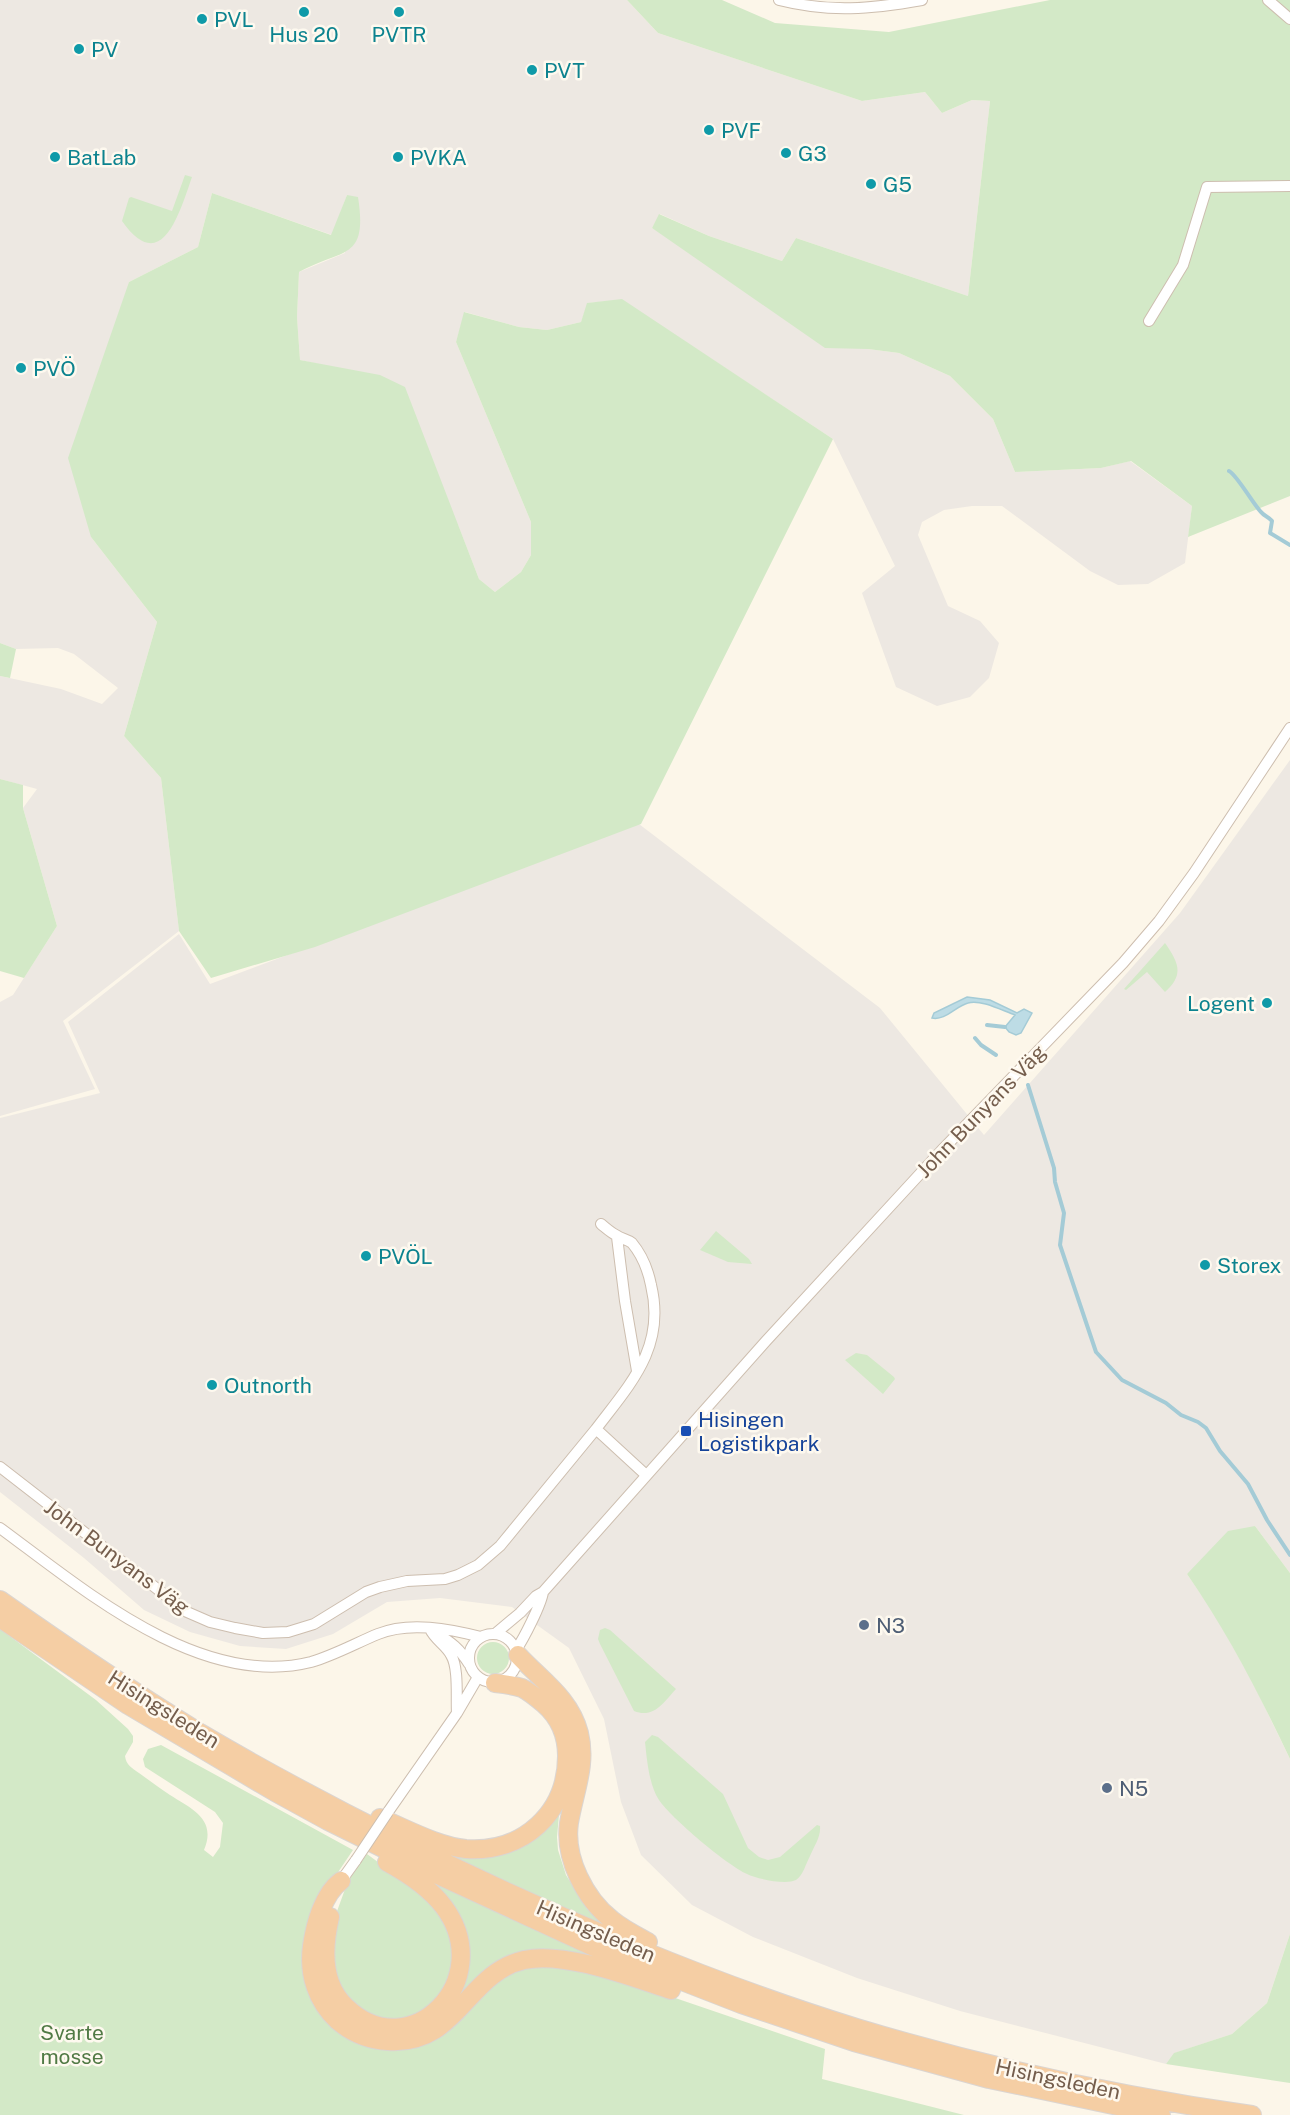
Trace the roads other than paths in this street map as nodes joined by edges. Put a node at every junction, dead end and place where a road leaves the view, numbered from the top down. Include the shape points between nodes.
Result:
1 (779, 0) edge
2 (922, 0) edge
3 (1268, 0) edge
4 (1290, 19) edge
5 (1290, 186) edge
6 (1149, 321) dead end
7 (1290, 728) edge
8 (601, 1224) dead end
9 (617, 1236) junction
10 (637, 1371) junction
11 (596, 1430) junction
12 (0, 1467) edge
13 (646, 1475) junction
14 (0, 1528) edge
15 (543, 1592) junction
16 (0, 1600) edge
17 (0, 1618) edge
18 (430, 1629) junction
19 (496, 1634) junction
20 (481, 1637) junction
21 (517, 1652) junction
22 (470, 1665) junction
23 (486, 1680) junction
24 (457, 1713) junction
25 (267, 1771) junction
26 (328, 1821) junction
27 (341, 1881) junction
28 (709, 1977) junction
29 (802, 2025) junction
30 (1161, 2115) edge
31 (1252, 2115) edge

1 - 2 street via 808,7 851,9
3 - 4 street
5 - 6 street via 1207,187 1184,265
7 - 13 street, John Bunyans Väg via 1194,873 1130,955 942,1151
8 - 9 street, John Bunyans Väg
9 - 10 street
9 - 10 street, John Bunyans Väg via 630,1241 638,1252 653,1294 655,1325 651,1344
10 - 11 street, John Bunyans Väg
11 - 12 street, John Bunyans Väg via 500,1546 478,1565 446,1579 406,1581 372,1589 314,1624 275,1633 210,1622 187,1612
11 - 13 street
13 - 15 street, John Bunyans Väg
14 - 18 street via 135,1622 190,1649 229,1661 270,1666 302,1663 330,1657 397,1628
15 - 19 street, John Bunyans Väg
15 - 21 street, John Bunyans Väg
16 - 25 highway, Hisingsleden via 119,1681
17 - 26 highway, Hisingsleden via 170,1731
18 - 20 street
18 - 22 street via 451,1642
18 - 24 street via 452,1656
19 - 20 street
19 - 21 street via 511,1640
20 - 22 street via 471,1649
21 - 23 street via 512,1674 504,1680
21 - 28 highway via 562,1698 579,1735 582,1767 569,1834 572,1857 584,1886 617,1924 654,1945 703,1965
22 - 23 street
23 - 24 street
23 - 25 highway via 522,1689 536,1697 562,1727 567,1747 567,1773 555,1805 541,1823 512,1842 489,1848 450,1846 353,1806 286,1770
24 - 27 street, bridge
25 - 28 highway, Hisingsleden via 408,1844 571,1921
26 - 27 highway via 343,1839 422,1885 450,1918 459,1941 459,1974 448,1998 431,2015 407,2025 383,2026 360,2018 339,2000 328,1978 325,1952
26 - 29 highway, Hisingsleden via 592,1946
27 - 29 highway via 333,1887 317,1924 311,1969 327,2009 345,2026 379,2041 400,2041 430,2033 451,2018 495,1973 519,1962 545,1958 630,1977 789,2031
28 - 31 highway, Hisingsleden via 857,2028 965,2058 1121,2093
29 - 30 highway, Hisingsleden via 989,2079

